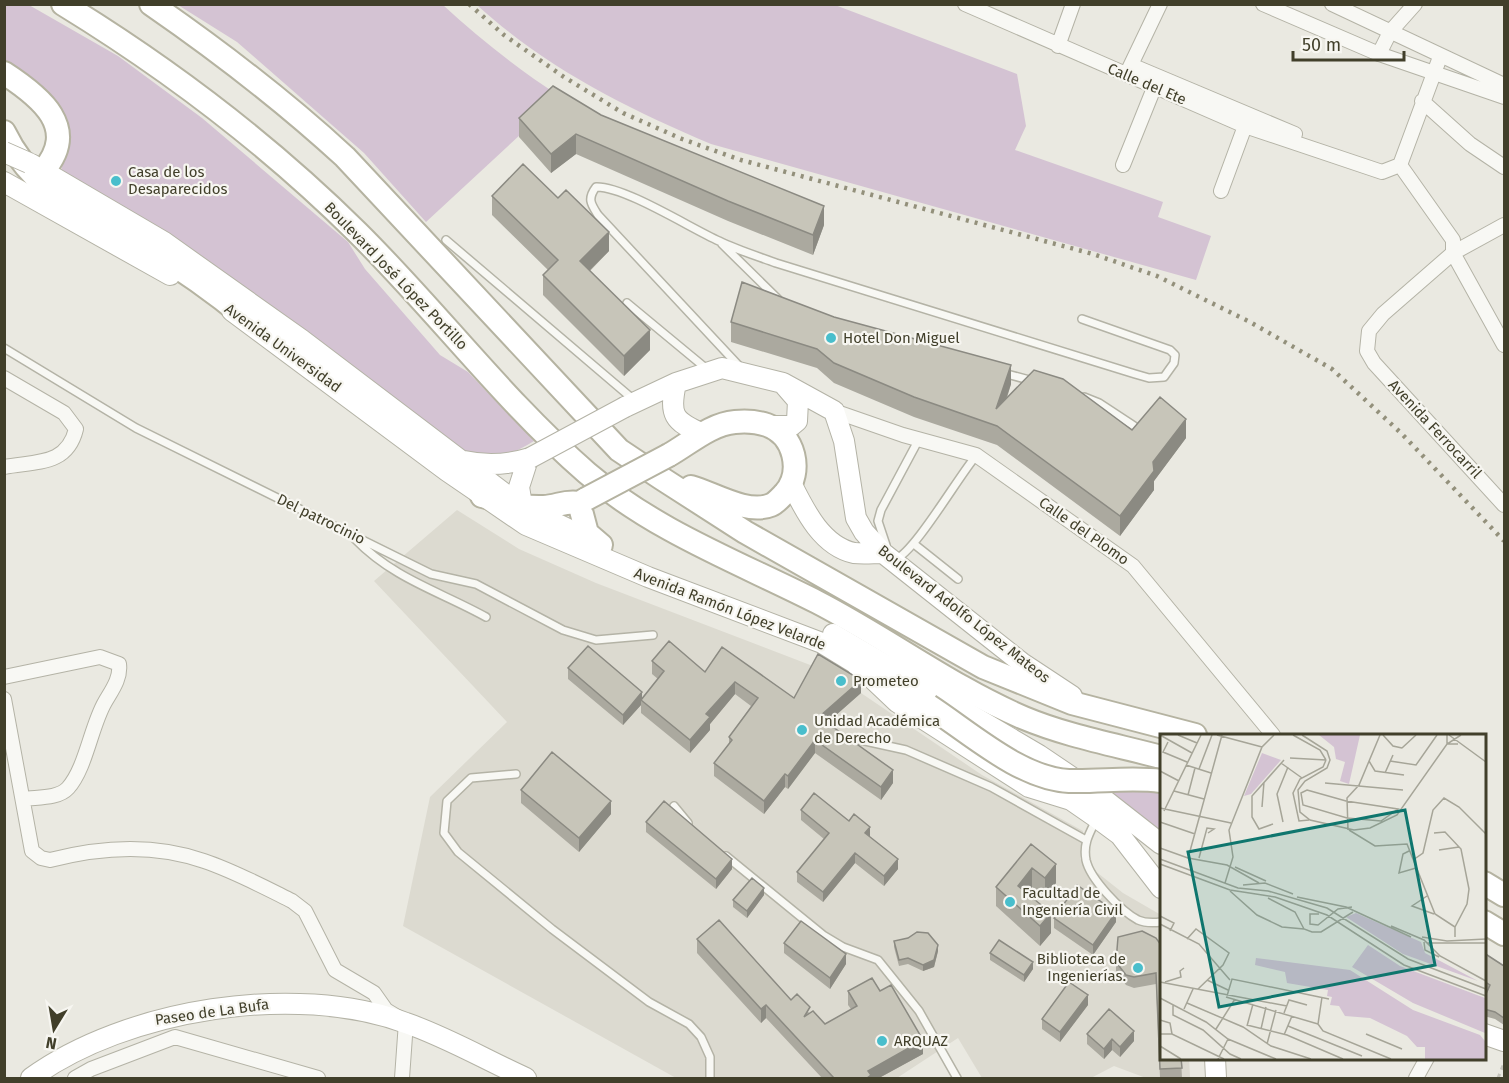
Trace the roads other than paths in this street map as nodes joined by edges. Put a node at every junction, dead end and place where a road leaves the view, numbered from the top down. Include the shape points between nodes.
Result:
1 (63, 4) edge
2 (151, 4) edge
3 (965, 4) edge
4 (1073, 4) edge
5 (1160, 4) edge
6 (1263, 4) edge
7 (1332, 4) edge
8 (1415, 4) edge
9 (1390, 32) junction
10 (1058, 46) junction
11 (1379, 54) junction
12 (1440, 57) junction
13 (1128, 70) junction
14 (4, 73) edge
15 (1435, 73) junction
16 (1504, 85) edge
17 (1154, 88) junction
18 (1504, 97) edge
19 (1422, 101) junction
20 (1245, 126) junction
21 (4, 132) edge
22 (4, 152) edge
23 (1332, 156) junction
24 (1123, 165) dead end
25 (1400, 165) junction
26 (1504, 166) edge
27 (44, 172) junction
28 (4, 182) edge
29 (1221, 191) dead end
30 (1504, 225) edge
31 (446, 240) dead end
32 (720, 242) junction
33 (1453, 253) junction
34 (627, 303) dead end
35 (788, 307) edge
36 (246, 318) junction
37 (1082, 319) dead end
38 (1504, 345) edge
39 (4, 348) edge
40 (997, 371) edge
41 (710, 372) junction
42 (746, 372) junction
43 (4, 378) edge
44 (676, 383) junction
45 (783, 383) junction
46 (1041, 383) edge
47 (1071, 393) edge
48 (631, 404) junction
49 (834, 411) junction
50 (769, 426) junction
51 (1134, 426) edge
52 (703, 434) junction
53 (919, 439) junction
54 (976, 455) junction
55 (529, 458) junction
56 (455, 459) junction
57 (4, 467) edge
58 (661, 478) junction
59 (792, 485) junction
60 (1502, 495) edge
61 (482, 496) joint
62 (583, 501) junction
63 (524, 516) junction
64 (550, 530) junction
65 (352, 534) junction
66 (914, 544) junction
67 (601, 545) junction
68 (883, 553) junction
69 (902, 558) junction
70 (958, 579) dead end
71 (486, 617) dead end
72 (653, 635) dead end
73 (858, 664) junction
74 (4, 677) edge
75 (4, 699) edge
76 (1089, 708) junction
77 (8, 734) edge
78 (1191, 734) edge
79 (1272, 734) edge
80 (856, 739) dead end
81 (1160, 757) edge
82 (516, 774) dead end
83 (1160, 781) edge
84 (24, 799) junction
85 (674, 807) edge
86 (1097, 818) junction
87 (691, 827) edge
88 (1142, 828) junction
89 (1119, 835) junction
90 (1086, 840) junction
91 (1160, 843) edge
92 (717, 848) edge
93 (1485, 884) edge
94 (1160, 887) edge
95 (1504, 895) edge
96 (1160, 922) edge
97 (1485, 923) edge
98 (1504, 934) edge
99 (406, 1022) junction
100 (1485, 1028) edge
101 (1485, 1034) edge
102 (1504, 1034) edge
103 (1504, 1041) edge
104 (1215, 1059) edge
105 (1426, 1059) edge
106 (31, 1078) edge
107 (75, 1078) edge
108 (318, 1078) edge
109 (402, 1078) edge
110 (526, 1078) edge
111 (710, 1078) edge
112 (957, 1078) edge
113 (1216, 1078) edge
114 (1416, 1078) edge

1 - 81 main road, Boulevard José López Portillo via 174,77 273,155 357,232 544,432 624,502 654,522 819,603 1026,719
2 - 58 main road, Boulevard Adolfo López Mateos via 297,113 345,157 619,450
3 - 10 street, Calle del Ete
4 - 10 street
5 - 13 street
6 - 11 street
7 - 9 street
8 - 9 street
9 - 11 street
9 - 12 street
10 - 13 street, Calle del Ete
11 - 15 street
12 - 15 street
12 - 16 street
13 - 17 street, Calle del Ete
13 - 23 street, Calle del Ete via 1308,140
14 - 27 main road via 33,94 51,112 57,125 56,149
15 - 18 street
15 - 19 street
17 - 20 street, Calle del Ete
17 - 24 street
19 - 25 street
19 - 26 street via 1470,144
20 - 23 street, Calle del Ete
20 - 29 street
21 - 36 main road via 43,185 183,270
22 - 27 street, Avenida Universidad, bridge
23 - 25 street, Calle del Ete via 1382,172
25 - 33 street via 1453,240
27 - 56 street, Avenida Universidad via 164,242 302,340
28 - 36 street, Avenida Universidad
30 - 33 street
31 - 48 lane
32 - 35 lane
32 - 37 lane via 776,263 1142,376 1164,377 1174,363 1175,355 1170,350
32 - 42 lane via 603,187 596,187 590,194 590,203 598,215
33 - 38 street
33 - 60 street, Avenida Ferrocarril via 1383,314 1369,331 1367,351 1374,363
34 - 41 lane
36 - 61 street, Avenida Universidad
39 - 65 lane, Del patrocinio via 136,428
40 - 46 lane
41 - 42 street via 722,368
41 - 44 street
42 - 45 street
43 - 57 street via 64,413 76,429 72,445 59,456
44 - 48 street
44 - 52 street via 671,405 676,419
45 - 49 street
45 - 50 street via 798,401 797,421 791,426
47 - 51 lane via 1099,403
48 - 55 street, bridge
49 - 53 street, Calle del Plomo
49 - 68 street, Boulevard Adolfo López Mateos via 844,441 856,518
50 - 52 main road via 733,422
50 - 59 main road via 786,441 796,460
52 - 62 main road, bridge
53 - 54 street, Calle del Plomo
53 - 69 lane via 878,521 883,541
54 - 66 lane
54 - 79 street, Calle del Plomo via 1133,566
55 - 56 street via 483,465
55 - 63 street via 519,487
56 - 63 street, Avenida Universidad
58 - 59 main road via 756,507 771,505
58 - 76 main road, Boulevard Adolfo López Mateos via 745,532 983,667
59 - 68 street via 813,524 837,544 854,552
61 - 63 main road
62 - 63 main road via 568,500
62 - 67 main road via 587,532
63 - 64 street, Avenida Universidad
64 - 67 street, Avenida Ramón López Velarde
64 - 73 street, Avenida Ramón López Velarde via 822,643
65 - 71 lane via 373,557 397,573
65 - 72 lane, Del patrocinio via 431,573 476,584 563,630 596,640
66 - 69 lane
66 - 70 lane
67 - 88 street, Avenida Ramón López Velarde via 837,636 1039,755
68 - 69 lane via 894,559
68 - 76 street, Boulevard Adolfo López Mateos via 1022,663
73 - 83 main road, bridge via 1032,773 1068,781
73 - 86 street, Avenida Ramón López Velarde via 915,714 1029,787 1071,801
74 - 84 street via 100,657 119,664 121,673 100,710 75,778 67,789 56,795
75 - 77 street
76 - 78 main road, Boulevard Adolfo López Mateos
77 - 84 street
80 - 90 lane via 906,750 992,787
82 - 111 lane via 471,778 447,801 444,832 458,852 552,929 649,1002 689,1024 701,1037 710,1057
84 - 99 street via 32,851 40,858 50,860 110,848 168,852 204,861 292,901 305,912 335,970 374,993 386,1010
85 - 87 lane
86 - 89 street, Avenida Ramón López Velarde
86 - 90 lane
88 - 89 street
88 - 91 street, Avenida Ramón López Velarde
89 - 94 street, Avenida Ramón López Velarde
90 - 96 lane via 1090,873 1101,888 1137,919
92 - 112 lane via 823,934 843,947 878,960 920,1011
93 - 95 main road
97 - 98 main road
99 - 106 street, Paseo de La Bufa via 321,1006 261,1004 147,1022 60,1058
99 - 109 street
99 - 110 street, Paseo de La Bufa
100 - 102 street
101 - 103 street
104 - 113 street
105 - 114 street
107 - 108 street via 175,1037

